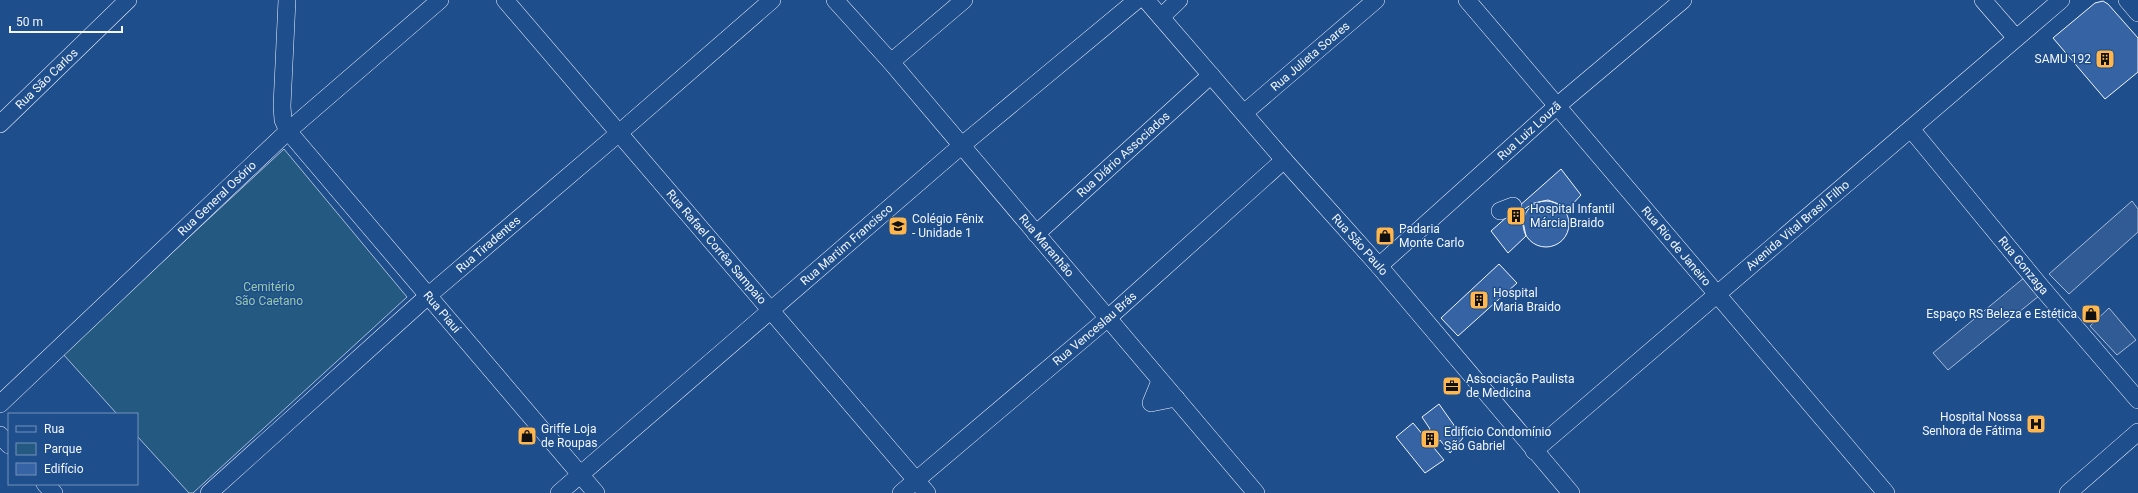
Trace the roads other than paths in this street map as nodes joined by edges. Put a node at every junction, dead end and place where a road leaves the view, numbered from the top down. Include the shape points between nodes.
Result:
1 (128, 0) edge
2 (287, 0) edge
3 (440, 0) edge
4 (505, 0) edge
5 (772, 0) edge
6 (835, 0) edge
7 (964, 0) edge
8 (1137, 0) edge
9 (1146, 0) edge
10 (1179, 0) edge
11 (1376, 0) edge
12 (1467, 0) edge
13 (1683, 0) edge
14 (1983, 0) edge
15 (2061, 0) edge
16 (2127, 0) edge
17 (2138, 13) edge
18 (1161, 17) junction
19 (2016, 38) junction
20 (891, 62) junction
21 (1211, 75) junction
22 (1557, 106) junction
23 (1244, 114) junction
24 (0, 124) edge
25 (1911, 129) junction
26 (288, 131) junction
27 (620, 133) junction
28 (961, 146) junction
29 (1284, 160) junction
30 (1036, 234) junction
31 (1379, 266) junction
32 (428, 295) junction
33 (1717, 296) junction
34 (770, 310) junction
35 (1108, 318) junction
36 (2138, 400) edge
37 (0, 404) edge
38 (2138, 432) edge
39 (0, 435) edge
40 (8, 444) edge
41 (1534, 451) junction
42 (580, 474) junction
43 (916, 480) junction
44 (46, 485) edge
45 (54, 493) edge
46 (209, 493) edge
47 (559, 493) edge
48 (596, 493) edge
49 (900, 493) edge
50 (928, 493) edge
51 (1256, 493) edge
52 (1571, 493) edge
53 (1886, 493) edge
54 (2068, 493) edge

1 - 24 street, Rua São Carlos
2 - 26 street via 282,106 283,120
3 - 26 street, Rua General Osório
4 - 27 street, Rua Rafael Corrêa Sampaio
5 - 27 street, Rua Tiradentes
6 - 20 street, Rua Maranhão
7 - 20 street
8 - 28 street, Rua Martim Francisco
9 - 18 street, Rua São Paulo
10 - 18 street
11 - 23 street, Rua Julieta Soares
12 - 22 street, Rua Rio de Janeiro
13 - 22 street, Rua Luiz Louzã
14 - 19 street
15 - 19 street, Avenida Vital Brasil Filho
16 - 17 street
18 - 21 street, Rua São Paulo
19 - 25 street, Avenida Vital Brasil Filho
20 - 28 street, Rua Maranhão
21 - 23 street, Rua São Paulo
21 - 30 street, Rua Diário Associados
22 - 31 street, Rua Luiz Louzã
22 - 33 street, Rua Rio de Janeiro
23 - 29 street, Rua São Paulo
25 - 33 street, Avenida Vital Brasil Filho
25 - 36 street, Rua Gonzaga
26 - 32 street, Rua Piauí
26 - 37 street, Rua General Osório
27 - 32 street, Rua Tiradentes
27 - 34 street, Rua Rafael Corrêa Sampaio
28 - 30 street, Rua Maranhão
28 - 34 street, Rua Martim Francisco
29 - 31 street, Rua São Paulo
29 - 35 street, Rua Venceslau Brás
30 - 35 street, Rua Maranhão
31 - 41 street, Rua São Paulo
32 - 42 street, Rua Piauí
32 - 46 street, Rua Tiradentes
33 - 41 street, Avenida Vital Brasil Filho
33 - 53 street, Rua Rio de Janeiro
34 - 42 street, Rua Martim Francisco
34 - 43 street, Rua Rafael Corrêa Sampaio
35 - 43 street, Rua Venceslau Brás
35 - 51 street, Rua Maranhão
38 - 54 street
39 - 40 street
41 - 52 street, Rua São Paulo
42 - 47 street, Rua Martim Francisco
42 - 48 street, Rua Piauí
43 - 49 street, Rua Venceslau Brás
43 - 50 street, Rua Rafael Corrêa Sampaio
44 - 45 street

